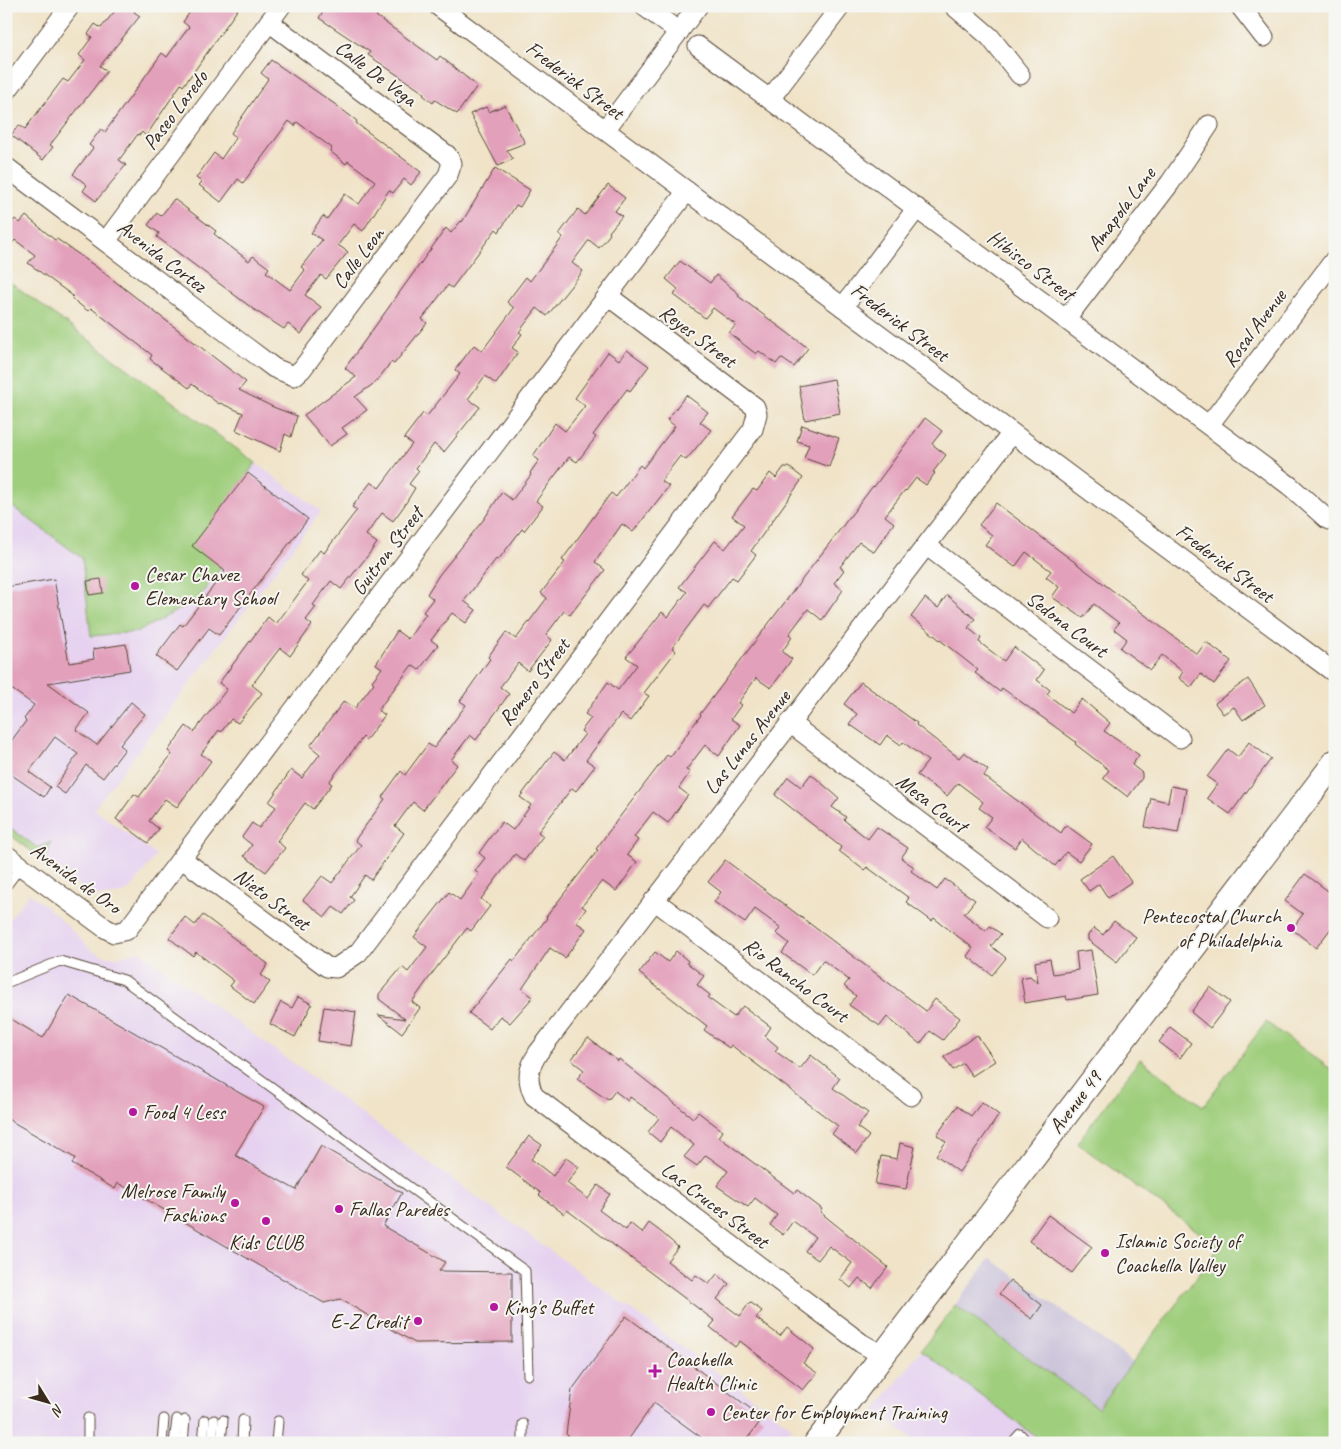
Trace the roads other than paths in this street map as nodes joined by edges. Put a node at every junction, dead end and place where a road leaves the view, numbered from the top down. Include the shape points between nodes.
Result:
1 (70, 6) edge
2 (281, 6) edge
3 (438, 6) edge
4 (644, 6) edge
5 (698, 6) edge
6 (841, 6) edge
7 (954, 6) edge
8 (1240, 6) edge
9 (270, 22) junction
10 (679, 32) junction
11 (1264, 36) dead end
12 (698, 46) dead end
13 (1020, 75) dead end
14 (6, 92) edge
15 (770, 99) junction
16 (1209, 125) dead end
17 (606, 130) junction
18 (452, 163) joint
19 (6, 167) edge
20 (687, 191) junction
21 (917, 208) junction
22 (106, 241) junction
23 (1335, 259) edge
24 (608, 296) junction
25 (842, 307) junction
26 (1066, 319) junction
27 (294, 376) joint
28 (757, 414) joint
29 (1209, 425) junction
30 (1012, 433) junction
31 (1335, 522) edge
32 (927, 546) junction
33 (1335, 673) edge
34 (790, 723) junction
35 (1180, 738) dead end
36 (1335, 762) edge
37 (182, 859) junction
38 (14, 861) edge
39 (6, 886) edge
40 (654, 900) junction
41 (1047, 918) dead end
42 (120, 933) joint
43 (336, 968) joint
44 (6, 983) edge
45 (528, 1084) joint
46 (911, 1096) dead end
47 (882, 1355) junction
48 (528, 1375) dead end
49 (88, 1418) dead end
50 (164, 1419) dead end
51 (214, 1420) junction
52 (242, 1420) dead end
53 (278, 1421) dead end
54 (523, 1424) dead end
55 (88, 1443) edge
56 (162, 1443) edge
57 (174, 1443) edge
58 (183, 1443) edge
59 (203, 1443) edge
60 (212, 1443) edge
61 (221, 1443) edge
62 (242, 1443) edge
63 (276, 1443) edge
64 (523, 1443) edge
65 (816, 1443) edge
66 (1012, 1443) edge
67 (1028, 1443) edge

1 - 14 street
2 - 9 street, Paseo Laredo
3 - 17 street, Frederick Street
4 - 10 street
5 - 10 street
6 - 15 street
7 - 13 street via 990,37
8 - 11 street
9 - 18 street, Calle De Vega via 447,154
9 - 22 street, Paseo Laredo
10 - 17 street
12 - 15 street, Hibisco Street
15 - 21 street, Hibisco Street
16 - 26 street, Amapola Lane via 1170,183
17 - 20 street, Frederick Street
18 - 27 street, Calle Leon via 448,175
19 - 22 street, Avenida Cortez
20 - 24 street, Guitron Street
20 - 25 street, Frederick Street
21 - 25 street
21 - 26 street, Hibisco Street
22 - 27 street, Avenida Cortez via 274,368
23 - 29 street, Rosal Avenue
24 - 28 street, Reyes Street via 755,407
24 - 37 street, Guitron Street
25 - 30 street, Frederick Street
26 - 29 street, Hibisco Street
28 - 43 street, Romero Street via 753,429 358,954
29 - 31 street, Hibisco Street via 1290,486 1327,519
30 - 32 street, Las Lunas Avenue
30 - 33 street, Frederick Street
32 - 34 street, Las Lunas Avenue
32 - 35 street, Sedona Court
34 - 40 street, Las Lunas Avenue
34 - 41 street, Mesa Court
36 - 47 street, Avenue 49
37 - 42 street, Guitron Street via 134,923
37 - 43 street, Nieto Street via 316,961 327,968
38 - 39 lane
38 - 42 street, Avenida de Oro via 105,928
40 - 45 street, Las Lunas Avenue via 538,1053 529,1068
40 - 46 street, Rio Rancho Court
44 - 48 lane via 60,961 124,980 525,1271
45 - 47 street, Las Cruces Street via 534,1096 546,1106 861,1344
47 - 65 street, Avenue 49
49 - 55 lane
50 - 56 lane
51 - 59 lane
51 - 60 lane
51 - 61 lane
52 - 62 lane
53 - 63 lane
54 - 64 lane
57 - 58 lane via 181,1420
66 - 67 lane via 1020,1434

